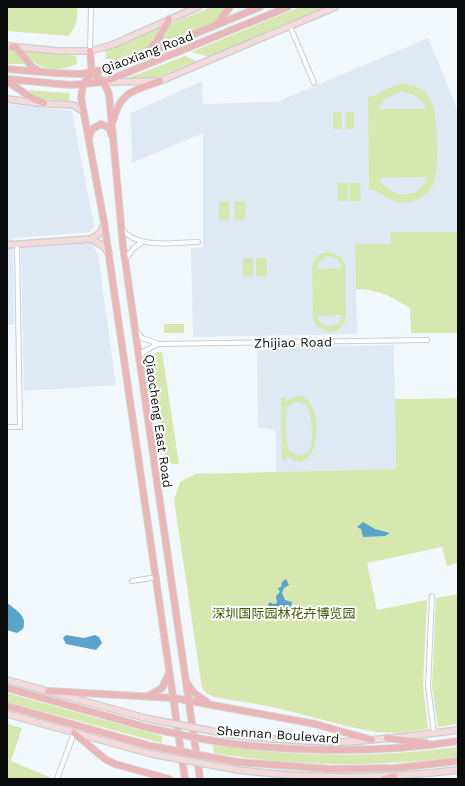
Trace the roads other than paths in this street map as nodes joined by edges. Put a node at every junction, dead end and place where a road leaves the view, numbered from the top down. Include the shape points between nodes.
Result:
1 (91, 7) edge
2 (198, 7) edge
3 (230, 7) edge
4 (260, 7) edge
5 (288, 7) edge
6 (335, 7) edge
7 (169, 19) junction
8 (290, 26) junction
9 (214, 27) junction
10 (10, 46) edge
11 (90, 51) junction
12 (145, 55) junction
13 (7, 69) edge
14 (42, 72) junction
15 (92, 73) junction
16 (7, 80) edge
17 (160, 81) junction
18 (104, 82) junction
19 (314, 82) dead end
20 (83, 85) junction
21 (7, 99) edge
22 (44, 103) junction
23 (83, 111) junction
24 (112, 124) junction
25 (88, 141) junction
26 (114, 145) junction
27 (104, 222) junction
28 (121, 229) junction
29 (91, 239) junction
30 (198, 242) dead end
31 (141, 243) junction
32 (7, 245) edge
33 (17, 245) junction
34 (109, 253) junction
35 (125, 259) junction
36 (135, 330) junction
37 (427, 340) dead end
38 (159, 344) junction
39 (139, 358) junction
40 (7, 427) edge
41 (157, 578) junction
42 (132, 581) dead end
43 (432, 596) dead end
44 (170, 668) junction
45 (7, 680) edge
46 (185, 680) junction
47 (7, 688) edge
48 (48, 691) junction
49 (148, 695) junction
50 (174, 698) junction
51 (188, 700) junction
52 (213, 704) junction
53 (7, 706) edge
54 (7, 714) edge
55 (458, 730) edge
56 (74, 733) junction
57 (434, 733) junction
58 (387, 738) junction
59 (372, 740) junction
60 (458, 741) edge
61 (440, 744) junction
62 (458, 761) edge
63 (458, 770) edge
64 (394, 776) junction
65 (160, 778) edge
66 (57, 779) edge
67 (169, 779) edge
68 (185, 779) edge
69 (200, 779) edge
70 (384, 779) edge

1 - 11 street
2 - 7 main road
3 - 9 main road
4 - 9 main road, Qiaoxiang Road
5 - 18 main road, Qiaoxiang Road
6 - 8 main road
7 - 11 main road
7 - 12 main road
8 - 17 main road
8 - 19 street
9 - 12 main road, Qiaoxiang Road
10 - 11 main road
10 - 14 main road via 19,51 34,69
11 - 15 main road
12 - 15 main road, Qiaoxiang Road
13 - 14 main road, Qiaoxiang Road
14 - 15 main road, Qiaoxiang Road
15 - 18 main road
15 - 20 main road
16 - 20 main road, Qiaoxiang Road
16 - 22 main road via 33,99
17 - 18 main road
17 - 24 main road via 123,98
18 - 20 main road, Qiaoxiang Road
18 - 24 main road, Qiaocheng East Road via 109,94
20 - 23 main road, Qiaocheng East Road
21 - 22 main road
22 - 23 main road via 73,105
23 - 25 main road, Qiaocheng East Road
24 - 26 main road, Qiaocheng East Road
25 - 26 main road via 92,129 101,124 109,128
25 - 27 main road, Qiaocheng East Road
26 - 28 main road, Qiaocheng East Road
27 - 29 main road via 100,233
27 - 34 main road, Qiaocheng East Road
28 - 31 street via 127,236
28 - 35 main road, Qiaocheng East Road
29 - 33 main road
29 - 34 main road
30 - 31 street
31 - 35 street
32 - 33 main road
33 - 40 street via 20,427
34 - 41 main road, Qiaocheng East Road
35 - 36 main road, Qiaocheng East Road
36 - 38 street, Zhijiao Road via 142,338
36 - 39 main road, Qiaocheng East Road
37 - 38 street, Zhijiao Road
38 - 39 street, Zhijiao Road via 143,352
39 - 46 main road, Qiaocheng East Road
41 - 42 street
41 - 44 main road, Qiaocheng East Road
43 - 57 street via 428,686
44 - 49 main road via 162,688
44 - 50 main road, Qiaocheng East Road
45 - 48 main road
46 - 51 main road, Qiaocheng East Road
46 - 52 main road via 198,697
47 - 61 main road, Shennan Boulevard, bridge via 149,728 234,744 294,749 363,750
48 - 49 main road
48 - 59 main road, bridge via 149,719 233,735 308,741
49 - 50 main road
50 - 51 main road
50 - 68 main road, Qiaocheng East Road
51 - 52 main road
51 - 69 main road, Qiaocheng East Road
52 - 59 main road via 315,724
53 - 62 main road, bridge via 151,746 237,762 329,769 396,768
54 - 56 main road
55 - 57 main road
56 - 64 main road, bridge via 152,754 238,770 295,775
56 - 65 main road via 105,759
56 - 66 street
57 - 58 main road
58 - 59 main road
58 - 61 main road
60 - 61 main road, Shennan Boulevard
63 - 64 main road
64 - 70 main road
65 - 67 main road

